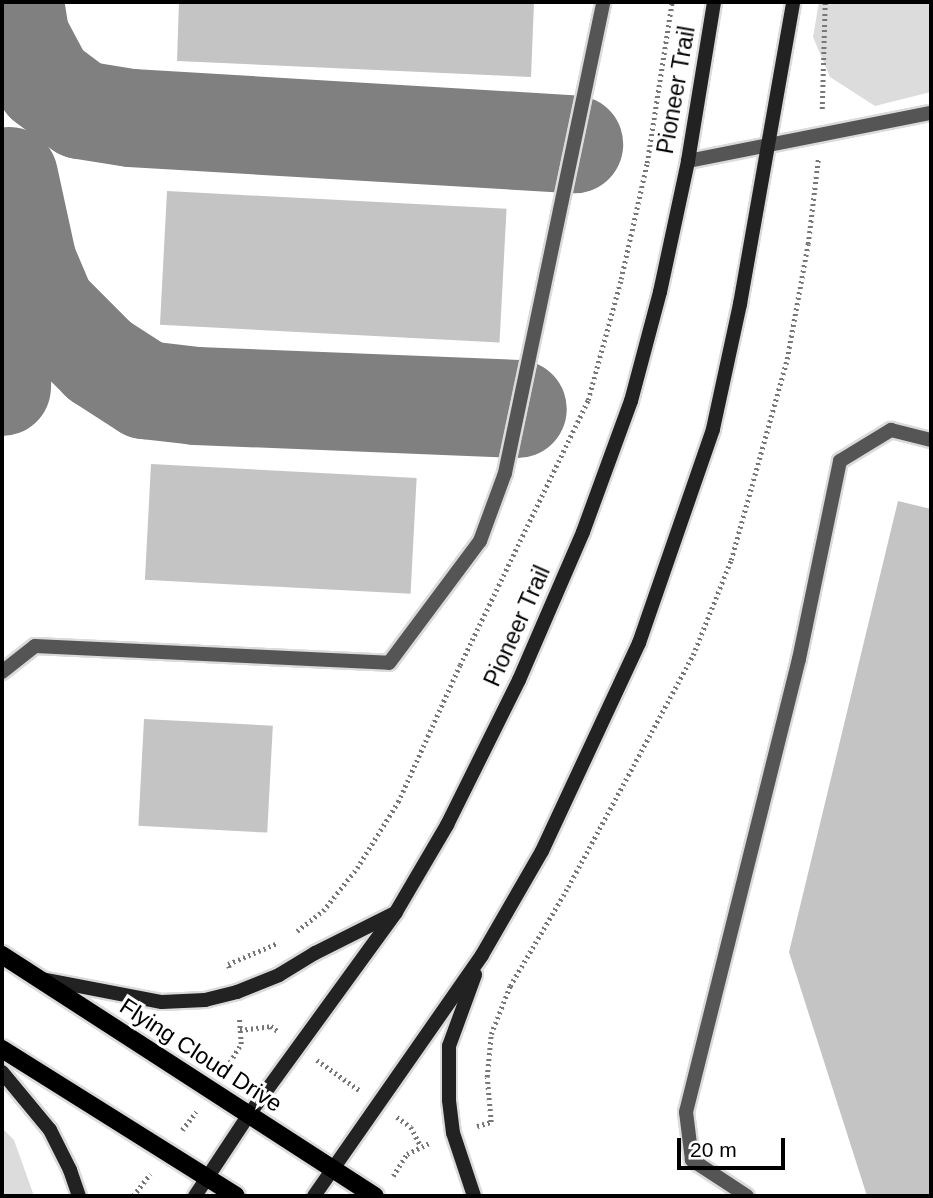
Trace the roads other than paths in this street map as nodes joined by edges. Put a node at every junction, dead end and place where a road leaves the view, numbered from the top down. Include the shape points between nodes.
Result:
1 (603, 2) edge
2 (714, 2) edge
3 (793, 2) edge
4 (931, 113) edge
5 (770, 144) junction
6 (688, 160) junction
7 (931, 440) edge
8 (2, 672) edge
9 (396, 912) junction
10 (2, 955) edge
11 (482, 955) junction
12 (38, 978) junction
13 (2, 1049) edge
14 (2, 1072) edge
15 (248, 1116) junction
16 (335, 1169) junction
17 (208, 1177) junction
18 (79, 1196) edge
19 (195, 1196) edge
20 (236, 1196) edge
21 (314, 1196) edge
22 (375, 1196) edge
23 (474, 1196) edge
24 (747, 1196) edge

1 - 8 street via 505,473 480,541 389,663 36,646
2 - 6 main road, Pioneer Trail
3 - 5 main road
4 - 5 street
5 - 6 street
5 - 11 main road via 713,429 673,551 639,643 548,838
6 - 9 main road, Pioneer Trail via 631,401 583,532 519,680 447,825
7 - 24 street via 891,430 840,461 799,659 685,1112 692,1160
9 - 12 main road via 279,975 205,1000 162,1002
9 - 15 main road, Pioneer Trail
10 - 12 main road, Flying Cloud Drive
11 - 16 main road
11 - 23 main road via 449,1046 453,1133
12 - 15 main road, Flying Cloud Drive
13 - 17 main road
14 - 18 main road via 50,1130
15 - 16 main road, Flying Cloud Drive
15 - 17 main road, Pioneer Trail
16 - 21 main road
16 - 22 main road, Flying Cloud Drive
17 - 19 main road, Pioneer Trail
17 - 20 main road

